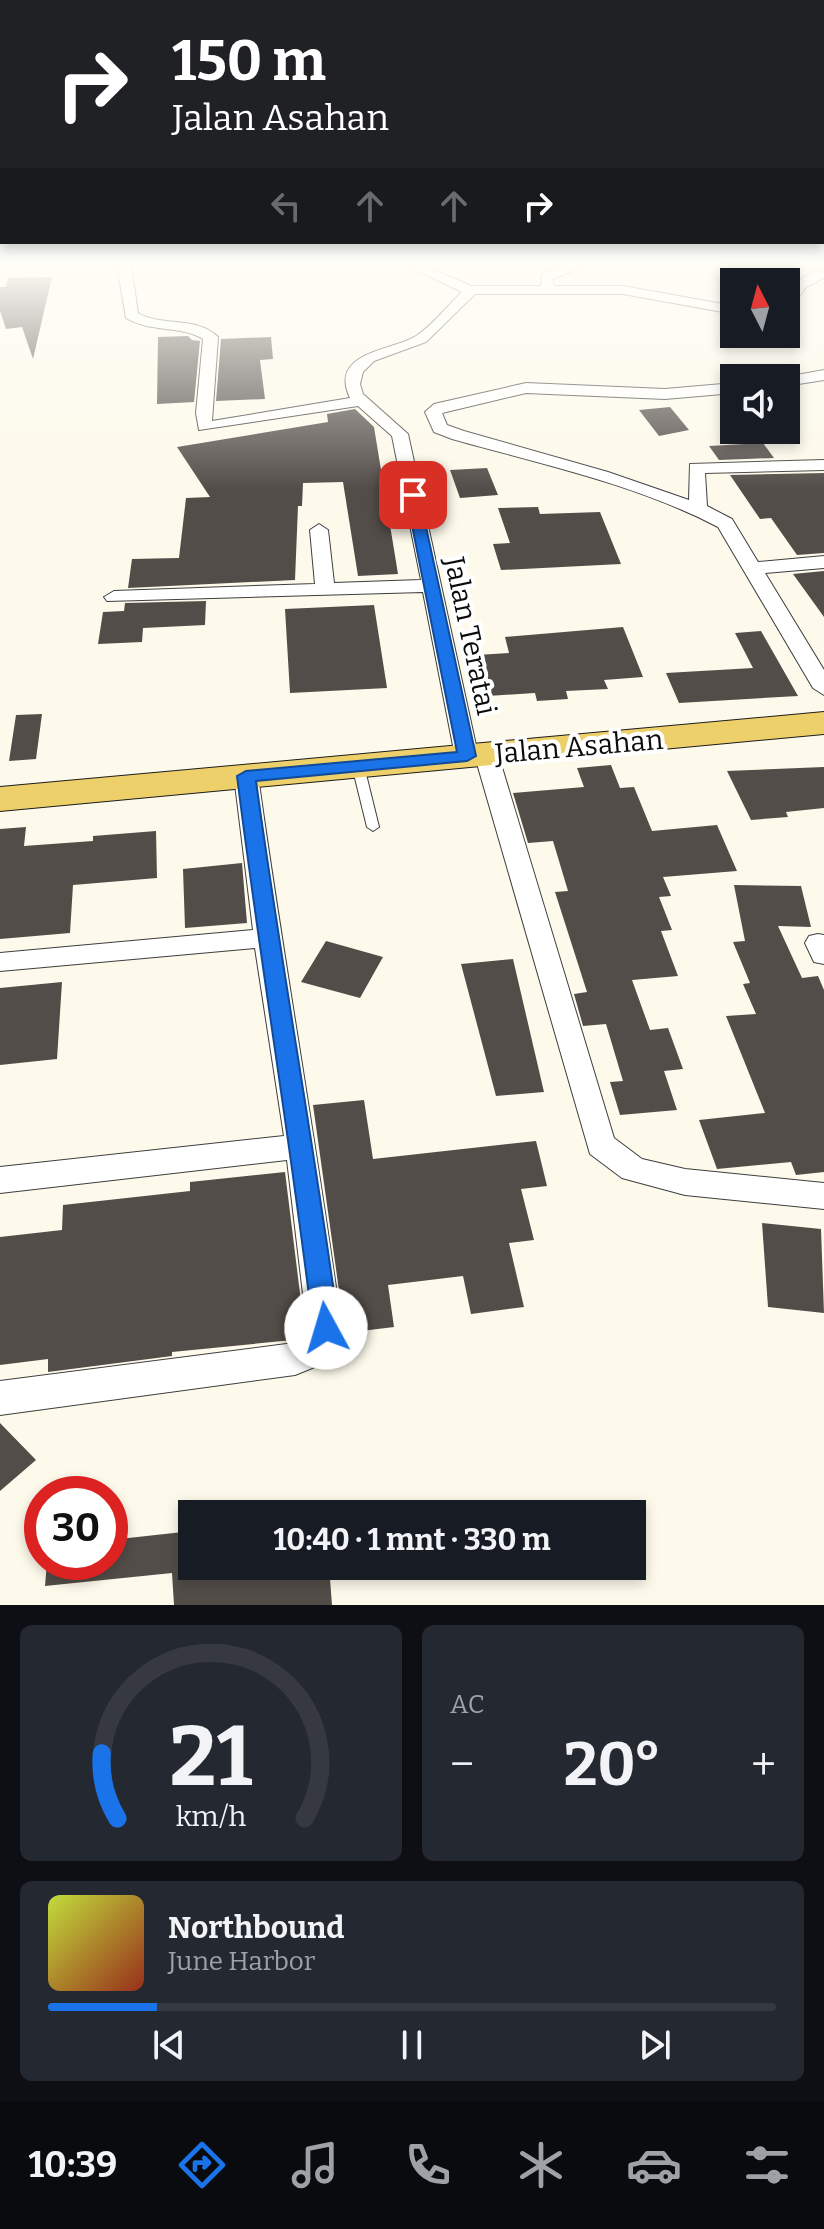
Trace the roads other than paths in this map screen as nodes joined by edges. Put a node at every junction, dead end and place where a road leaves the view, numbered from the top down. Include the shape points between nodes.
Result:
1 (211, 340) edge
2 (419, 340) edge
3 (824, 375) edge
4 (800, 379) edge
5 (720, 389) edge
6 (362, 401) junction
7 (824, 465) edge
8 (698, 509) junction
9 (319, 530) dead end
10 (824, 562) edge
11 (752, 568) junction
12 (432, 586) junction
13 (325, 590) junction
14 (114, 597) dead end
15 (824, 688) edge
16 (824, 723) edge
17 (476, 755) junction
18 (358, 766) junction
19 (246, 776) junction
20 (0, 799) edge
21 (373, 827) dead end
22 (267, 938) junction
23 (0, 962) edge
24 (302, 1146) junction
25 (0, 1180) edge
26 (824, 1196) edge
27 (0, 1398) edge

1 - 6 street via 205,427
2 - 6 street via 369,358 356,371 352,384
3 - 4 street
5 - 8 street via 665,394 526,388 433,412 440,428 458,435
6 - 12 street, Jalan Teratai via 400,434
7 - 8 street via 696,468
8 - 11 street via 725,523
9 - 13 street
10 - 11 street
11 - 15 street
12 - 13 street
12 - 17 street, Jalan Teratai
13 - 14 street
16 - 17 main road, Jalan Asahan
17 - 18 main road, Jalan Asahan
17 - 26 street, Jalan Teratai via 601,1145 633,1169 685,1182
18 - 19 main road, Jalan Asahan
18 - 21 lane
19 - 20 main road, Jalan Asahan
19 - 22 street
22 - 23 street
22 - 24 street
24 - 25 street
24 - 27 street via 324,1308 326,1338 320,1349 276,1362

